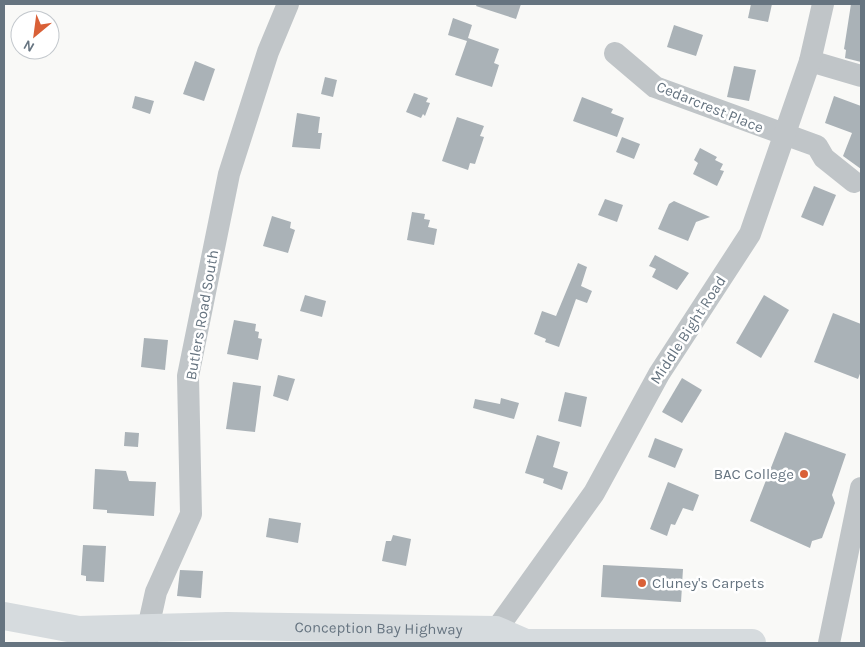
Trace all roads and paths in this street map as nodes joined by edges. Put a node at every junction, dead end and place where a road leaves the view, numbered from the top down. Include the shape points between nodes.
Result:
1 (288, 4) edge
2 (823, 4) edge
3 (615, 53) dead end
4 (810, 61) junction
5 (861, 76) edge
6 (785, 136) junction
7 (854, 182) dead end
8 (861, 488) edge
9 (4, 616) edge
10 (227, 635) edge
11 (148, 636) edge
12 (494, 637) edge
13 (747, 643) edge
14 (829, 643) edge

1 - 11 street, Butlers Road South via 268,52 229,174 188,376 191,514 156,592
2 - 4 street, Middle Bight Road
3 - 6 street, Cedarcrest Place via 655,87
4 - 5 street
4 - 6 street, Middle Bight Road
6 - 7 street, Cedarcrest Place via 817,146 824,158
6 - 12 street, Middle Bight Road via 750,234 659,374 594,493
8 - 14 street
9 - 11 main road, Conception Bay Highway via 79,630
10 - 11 main road, Conception Bay Highway
10 - 12 main road, Conception Bay Highway
12 - 13 main road, Conception Bay Highway via 526,643

